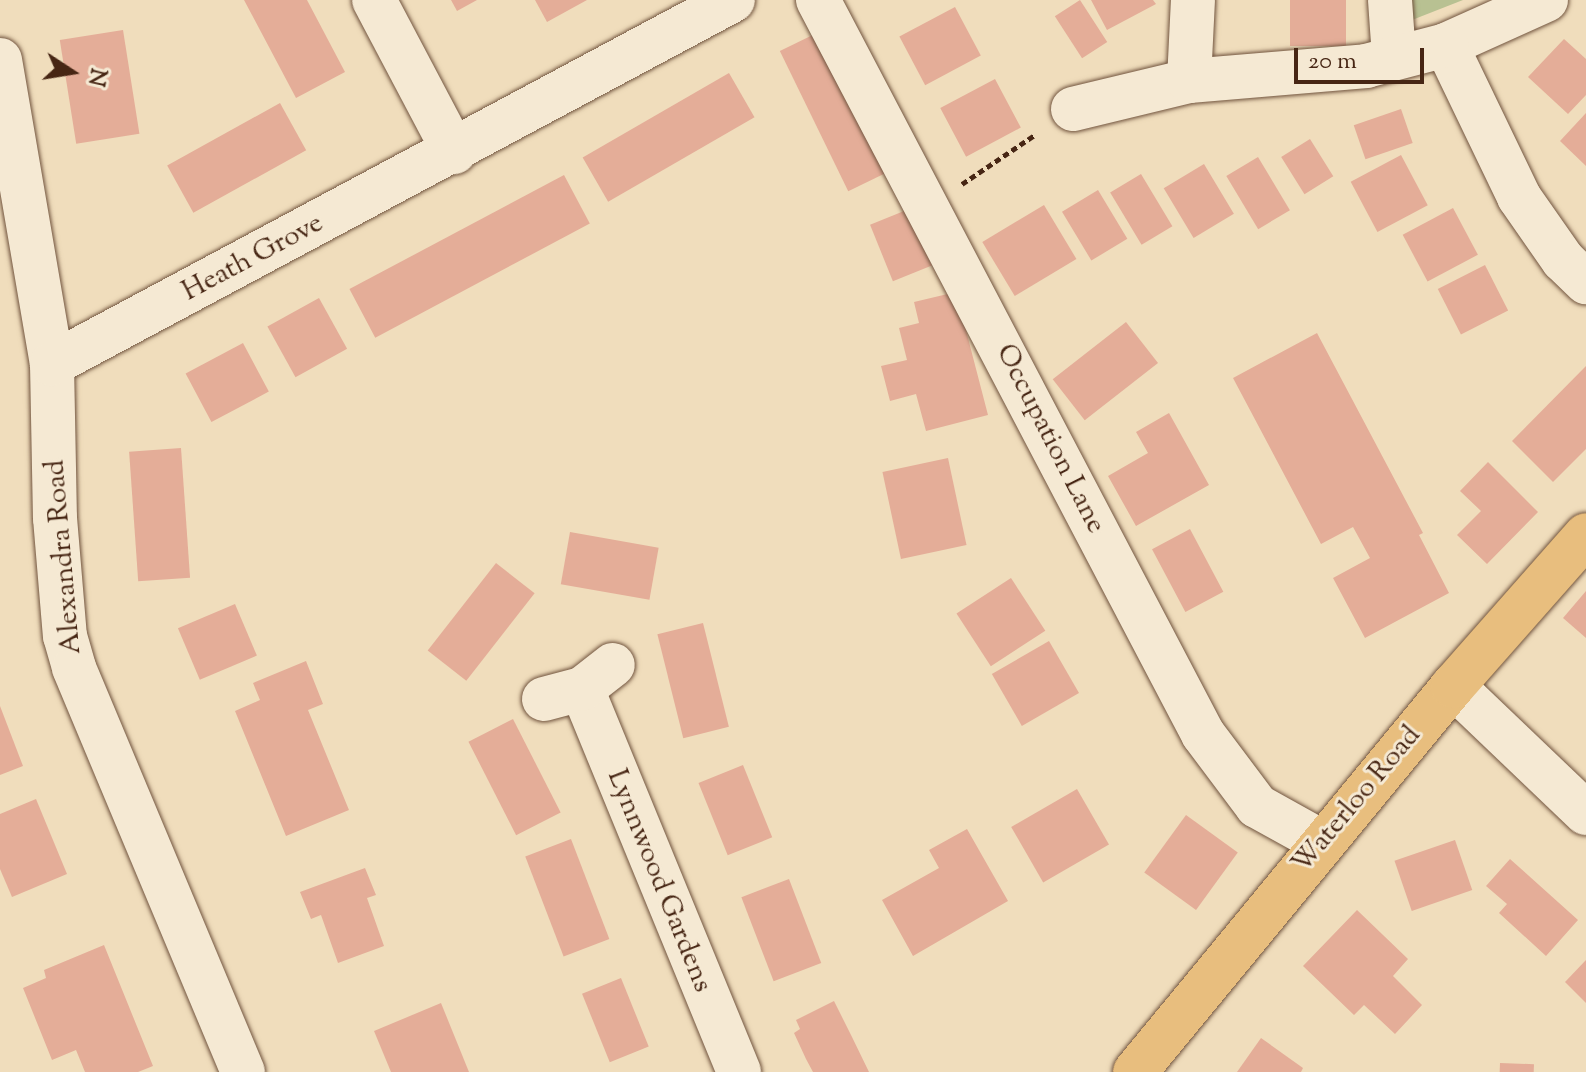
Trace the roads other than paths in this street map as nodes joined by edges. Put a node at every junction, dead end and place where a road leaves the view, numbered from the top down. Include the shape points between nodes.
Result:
1 (374, 0) edge
2 (733, 0) edge
3 (818, 0) edge
4 (1193, 0) edge
5 (1390, 0) edge
6 (1546, 0) edge
7 (1446, 45) junction
8 (1394, 57) junction
9 (0, 60) edge
10 (1189, 81) junction
11 (1073, 109) road end
12 (454, 152) junction
13 (1586, 282) edge
14 (52, 364) junction
15 (1586, 535) edge
16 (580, 684) dead end
17 (1453, 686) junction
18 (1584, 806) edge
19 (1322, 842) junction
20 (243, 1072) edge
21 (739, 1072) edge
22 (1135, 1072) edge

1 - 12 street
2 - 12 street, Heath Grove
3 - 19 street, Occupation Lane via 1203,734 1257,806
4 - 10 street
5 - 8 street
6 - 7 street
7 - 8 street
7 - 13 street via 1519,197 1563,260
8 - 10 street via 1366,66
9 - 14 street, Alexandra Road
10 - 11 street
12 - 14 street, Heath Grove
14 - 20 street, Alexandra Road via 55,518 65,636
15 - 17 main road, Waterloo Road
16 - 21 street, Lynnwood Gardens
17 - 18 street
17 - 19 main road, Waterloo Road
19 - 22 main road, Waterloo Road

